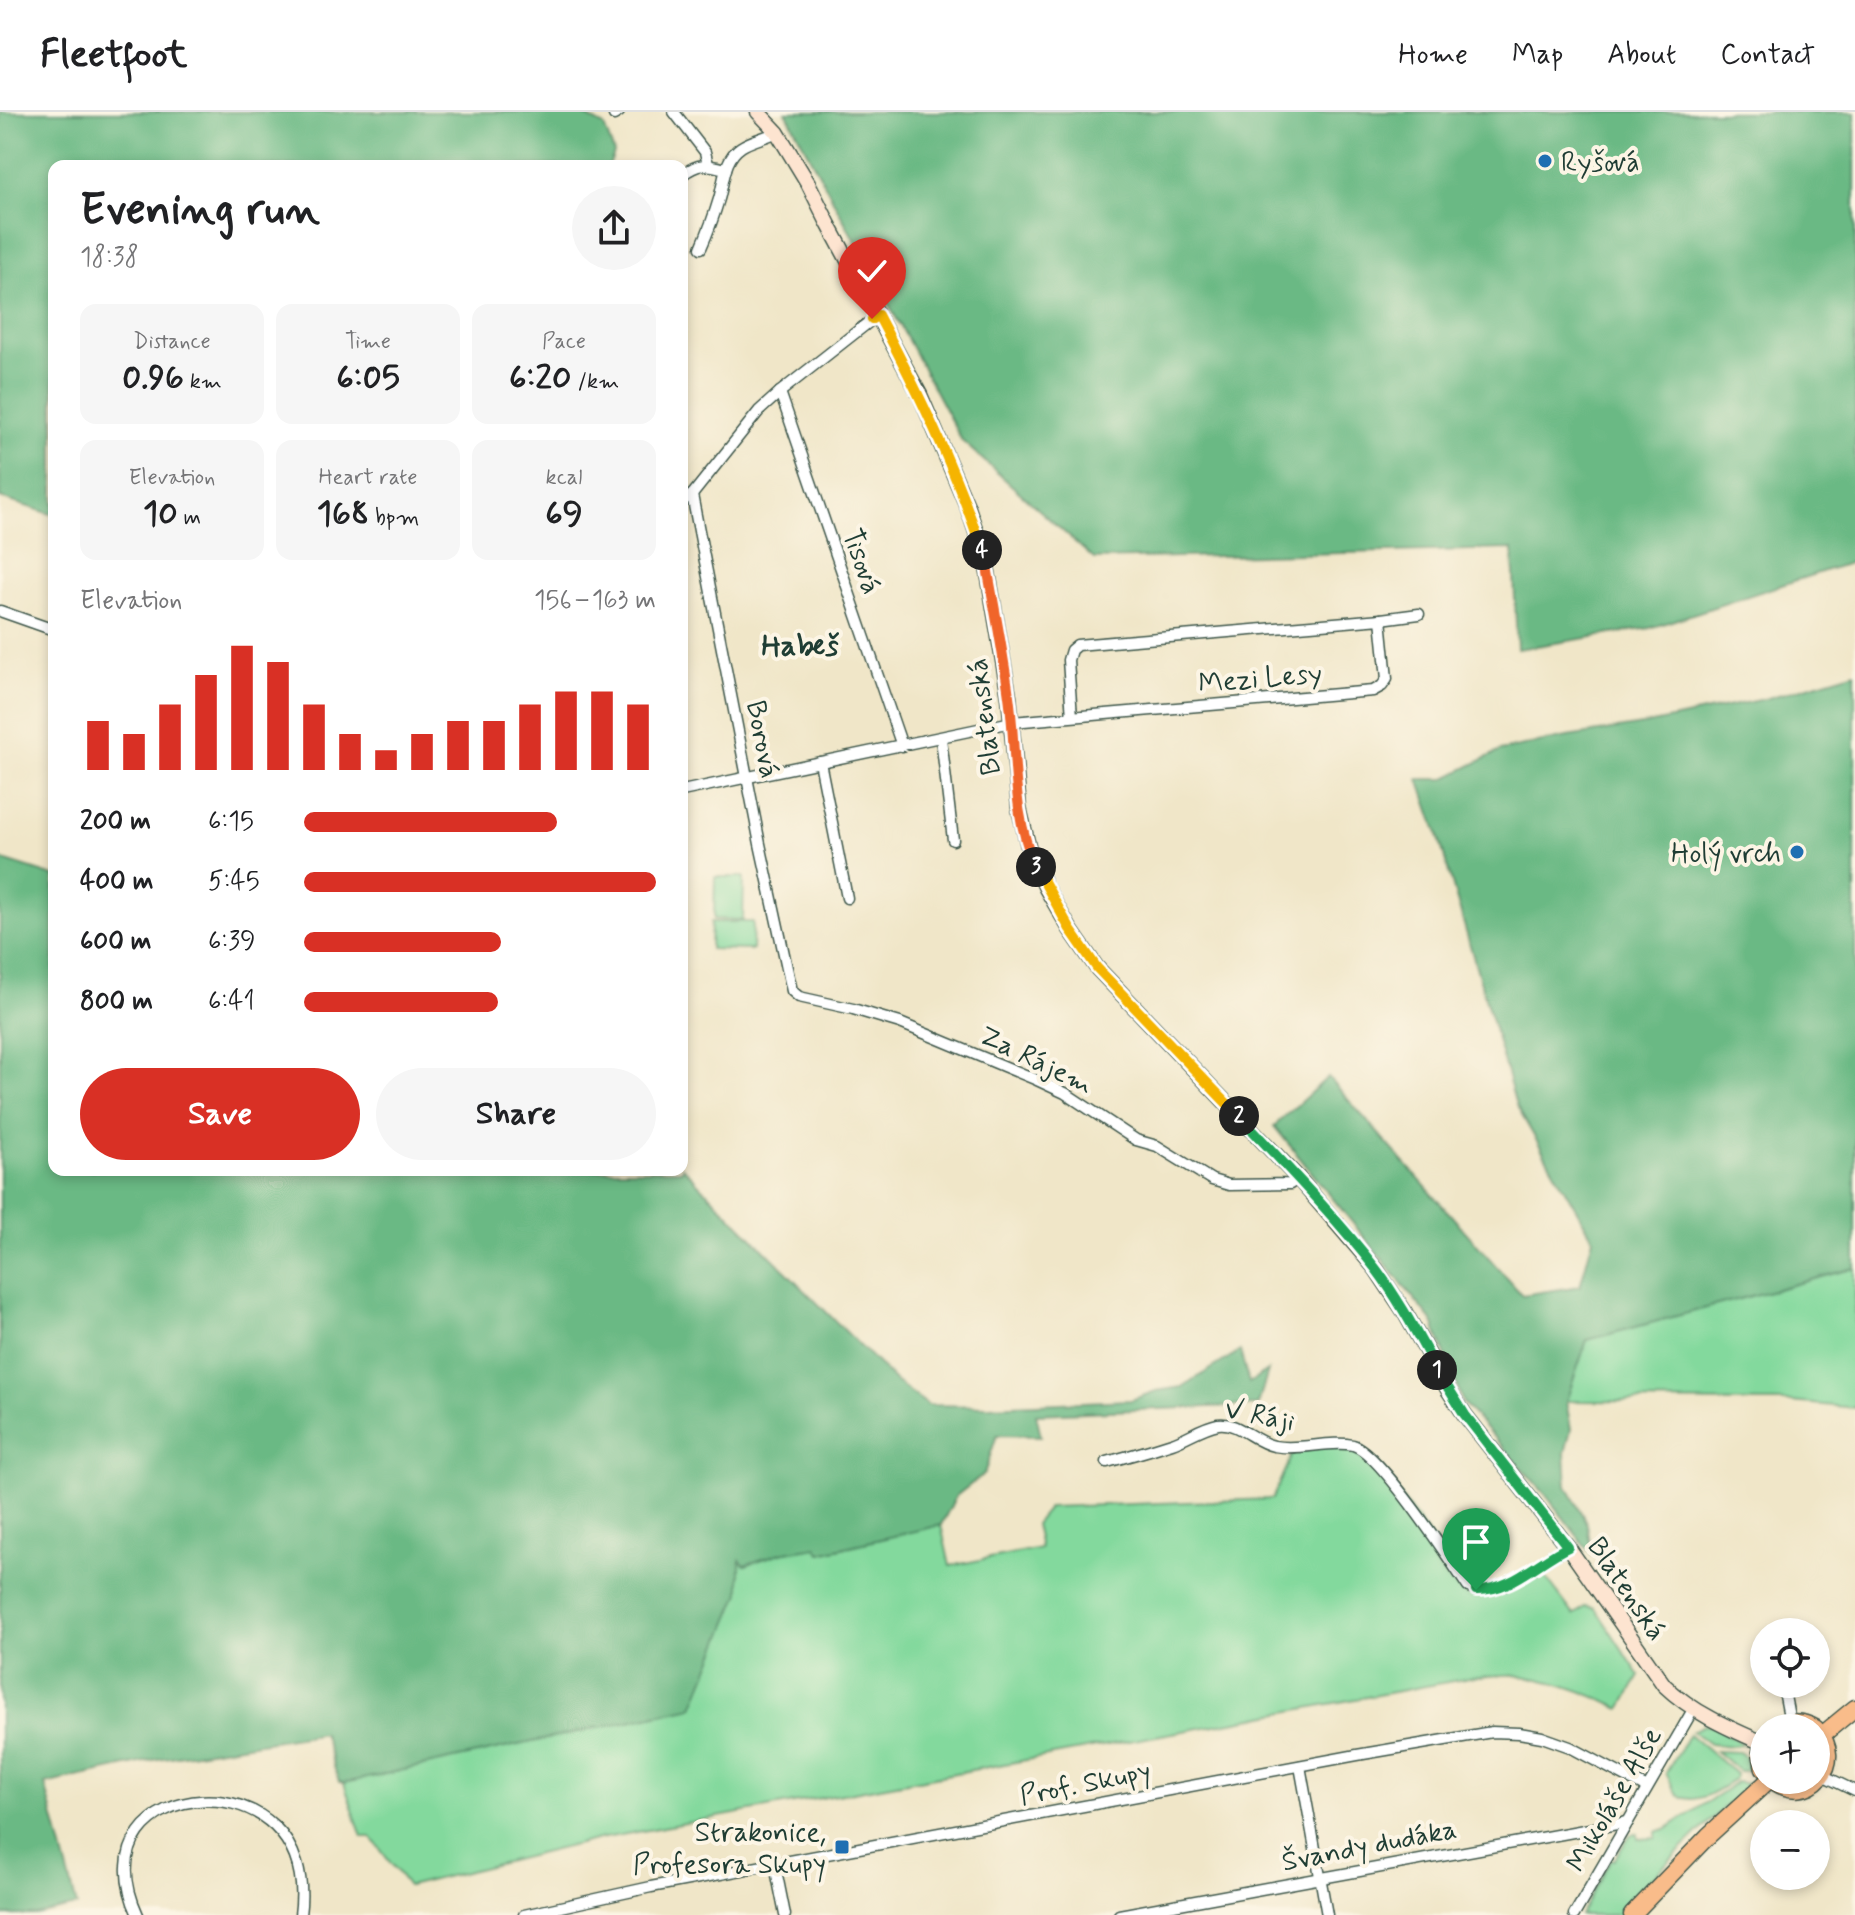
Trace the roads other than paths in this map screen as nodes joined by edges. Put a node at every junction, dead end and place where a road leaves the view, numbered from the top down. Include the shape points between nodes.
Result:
1 (674, 112) edge
2 (758, 112) edge
3 (777, 132) junction
4 (708, 164) junction
5 (726, 169) junction
6 (688, 170) edge
7 (701, 248) dead end
8 (878, 315) junction
9 (780, 392) junction
10 (688, 497) edge
11 (688, 503) edge
12 (0, 611) edge
13 (1419, 614) dead end
14 (1381, 619) junction
15 (48, 628) edge
16 (1072, 717) junction
17 (1012, 722) junction
18 (941, 738) junction
19 (902, 746) junction
20 (820, 762) junction
21 (747, 777) junction
22 (688, 790) edge
23 (953, 840) dead end
24 (847, 898) dead end
25 (792, 991) joint
26 (1298, 1178) junction
27 (1107, 1462) dead end
28 (1568, 1547) junction
29 (1694, 1708) junction
30 (1855, 1708) edge
31 (1830, 1723) edge
32 (1750, 1736) edge
33 (1300, 1766) junction
34 (1830, 1779) edge
35 (1647, 1788) junction
36 (1855, 1791) edge
37 (1754, 1794) edge
38 (1628, 1822) junction
39 (775, 1865) junction
40 (1320, 1877) junction
41 (138, 1915) edge
42 (300, 1915) edge
43 (524, 1915) edge
44 (785, 1915) edge
45 (1119, 1915) edge
46 (1327, 1915) edge
47 (1574, 1915) edge
48 (1632, 1915) edge

1 - 4 street via 705,152
2 - 3 street, Blatenská
3 - 5 street via 741,147
3 - 8 street, Blatenská
4 - 5 street
4 - 6 street
5 - 7 street
8 - 9 street
8 - 17 street, Blatenská via 920,395 973,521 986,561
9 - 10 street
9 - 19 street, Tisová
11 - 21 street, Borová
12 - 15 street
13 - 14 street, Mezi Lesy
14 - 16 street, Mezi Lesy via 1077,645 1068,660
14 - 16 street, Mezi Lesy via 1387,679 1373,691
16 - 17 street, Mezi Lesy
17 - 18 street, Mezi Lesy
17 - 26 street, Blatenská via 1019,808 1030,854 1070,929 1097,968
18 - 19 street, Mezi Lesy
18 - 23 street
19 - 20 street, Mezi Lesy
20 - 21 street, Mezi Lesy
20 - 24 street
21 - 22 street, Mezi Lesy
21 - 25 street, Borová
25 - 26 street, Za Rájem via 900,1023 1037,1080 1212,1180 1229,1185 1290,1184
26 - 28 street, Blatenská via 1376,1269 1465,1415
27 - 28 street, V Ráji via 1219,1424 1271,1446 1351,1445 1384,1471 1468,1587 1496,1588
28 - 29 street, Blatenská via 1654,1673
29 - 32 street, Blatenská
29 - 35 street, Mikoláše Alše
30 - 31 main road
33 - 35 street, Prof. Skupy via 1492,1732 1519,1733 1570,1747
33 - 39 street, Prof. Skupy
33 - 40 street
34 - 36 street
35 - 38 street, Mikoláše Alše
37 - 48 main road
38 - 40 street, Švandy dudáka
38 - 47 street, Mikoláše Alše
39 - 43 street, Prof. Skupy
39 - 44 street
40 - 45 street, Švandy dudáka
40 - 46 street
41 - 42 street via 127,1873 132,1842 163,1810 191,1800 244,1806 273,1823 296,1860

